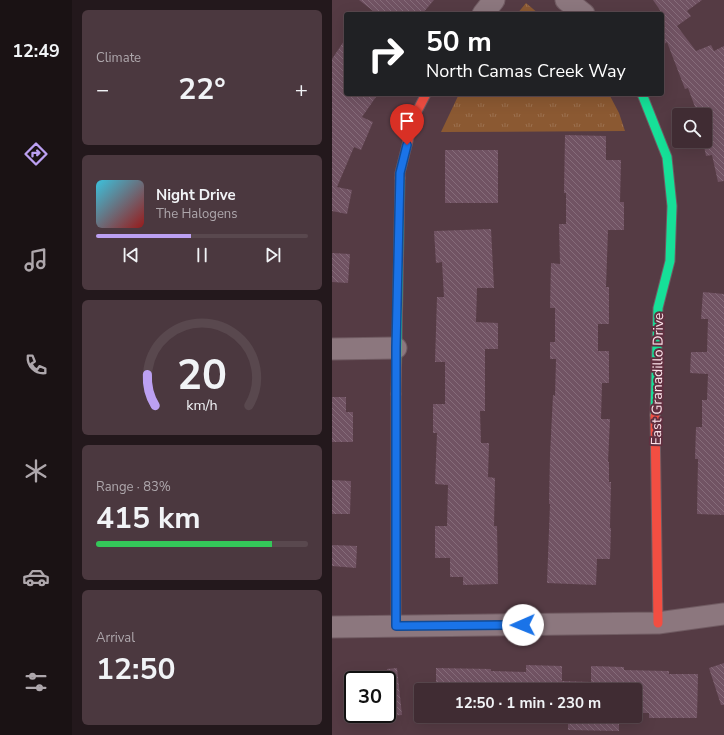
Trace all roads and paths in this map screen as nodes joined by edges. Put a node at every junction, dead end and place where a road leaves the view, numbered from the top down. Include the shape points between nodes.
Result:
1 (494, 0) edge
2 (566, 0) edge
3 (485, 12) edge
4 (581, 12) edge
5 (425, 96) edge
6 (643, 96) edge
7 (396, 348) junction
8 (332, 349) edge
9 (724, 614) edge
10 (658, 623) junction
11 (396, 626) junction
12 (332, 627) edge

1 - 3 street
2 - 4 street
5 - 7 street via 414,117 400,173
6 - 10 street, East Granadillo Drive via 668,157 672,206 670,261 657,315 655,390
7 - 8 street
7 - 11 street
9 - 10 street
10 - 11 street
11 - 12 street

